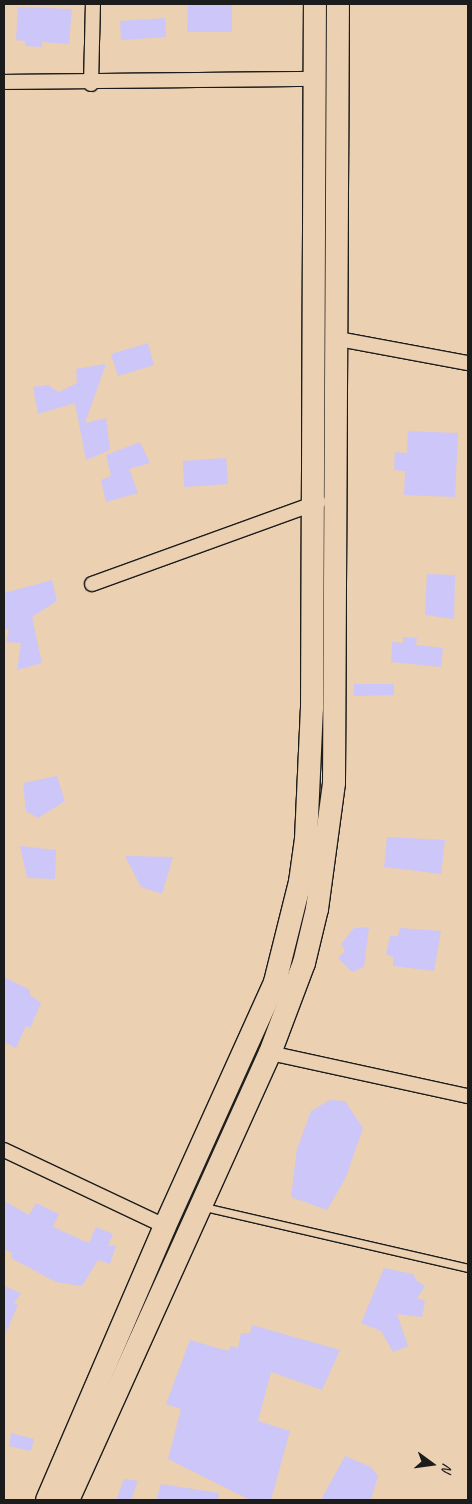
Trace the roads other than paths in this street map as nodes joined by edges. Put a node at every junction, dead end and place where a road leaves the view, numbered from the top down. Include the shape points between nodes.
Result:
1 (93, 4) edge
2 (316, 4) edge
3 (338, 4) edge
4 (315, 79) junction
5 (4, 82) edge
6 (91, 84) junction
7 (338, 339) junction
8 (468, 363) edge
9 (336, 501) junction
10 (313, 502) junction
11 (92, 584) dead end
12 (270, 1053) junction
13 (468, 1096) edge
14 (4, 1150) edge
15 (198, 1206) junction
16 (165, 1226) junction
17 (468, 1268) edge
18 (47, 1500) edge
19 (68, 1500) edge

1 - 6 street
2 - 4 main road
3 - 7 main road
4 - 6 street
4 - 10 main road
5 - 6 street
7 - 8 street
7 - 9 main road
9 - 10 street
9 - 12 main road via 334,783 327,851 304,963
10 - 11 street
10 - 16 main road via 312,708 306,839 291,926 275,982
12 - 13 street
12 - 15 main road
14 - 16 street
15 - 17 lane
15 - 19 main road
16 - 18 main road

